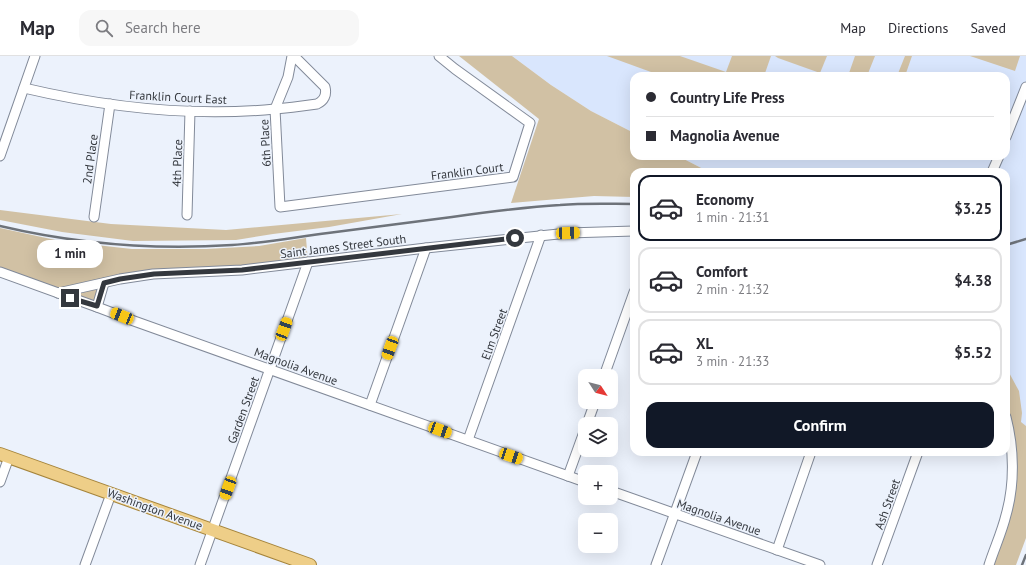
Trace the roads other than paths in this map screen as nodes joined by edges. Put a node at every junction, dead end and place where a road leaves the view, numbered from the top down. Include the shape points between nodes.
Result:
1 (35, 56) edge
2 (293, 56) edge
3 (439, 56) edge
4 (1026, 86) edge
5 (24, 88) junction
6 (110, 104) junction
7 (275, 109) junction
8 (190, 111) junction
9 (1010, 127) edge
10 (0, 156) edge
11 (280, 207) joint
12 (187, 216) dead end
13 (94, 217) dead end
14 (630, 232) edge
15 (541, 236) junction
16 (426, 248) junction
17 (308, 262) junction
18 (0, 272) edge
19 (104, 283) junction
20 (57, 293) junction
21 (630, 303) edge
22 (97, 306) junction
23 (270, 369) junction
24 (606, 369) edge
25 (370, 405) junction
26 (1010, 439) edge
27 (468, 440) junction
28 (578, 448) edge
29 (4, 456) edge
30 (696, 456) edge
31 (810, 456) edge
32 (917, 456) edge
33 (568, 476) junction
34 (578, 480) edge
35 (0, 482) edge
36 (111, 494) junction
37 (618, 494) edge
38 (674, 514) junction
39 (213, 530) junction
40 (777, 550) junction
41 (85, 565) edge
42 (200, 565) edge
43 (310, 565) edge
44 (656, 565) edge
45 (820, 565) edge
46 (877, 565) edge
47 (989, 565) edge

1 - 5 street
2 - 7 street, 6th Place via 288,77
2 - 7 street, Franklin Court East via 325,87 325,97 317,104
3 - 11 street, Franklin Court via 530,123 513,177
4 - 9 street
5 - 6 street, Franklin Court East via 60,97
5 - 10 street
6 - 8 street, Franklin Court East
6 - 13 street, 2nd Place
7 - 8 street, Franklin Court East via 233,112
7 - 11 street, 6th Place
8 - 12 street, 4th Place
14 - 15 street, Saint James Street South
15 - 16 street, Saint James Street South
15 - 27 street, Elm Street
16 - 17 street, Saint James Street South
16 - 25 street
17 - 19 street, Saint James Street South via 242,270 154,274
17 - 23 street, Garden Street
18 - 20 street, Magnolia Avenue
19 - 20 street, Saint James Street South
19 - 22 street
20 - 22 street, Magnolia Avenue
21 - 24 street
22 - 23 street, Magnolia Avenue
23 - 25 street, Magnolia Avenue
23 - 39 street, Garden Street
25 - 27 street, Magnolia Avenue
26 - 47 street via 1013,460 1012,486 1006,515
27 - 33 street, Magnolia Avenue
28 - 33 street
29 - 35 street
29 - 36 main road, Washington Avenue
30 - 38 street
31 - 40 street
32 - 46 street, Ash Street
33 - 34 street, Magnolia Avenue
36 - 39 main road, Washington Avenue
36 - 41 street
37 - 38 street, Magnolia Avenue
38 - 40 street, Magnolia Avenue
38 - 44 street
39 - 42 street, Garden Street
39 - 43 main road, Washington Avenue
40 - 45 street, Magnolia Avenue

